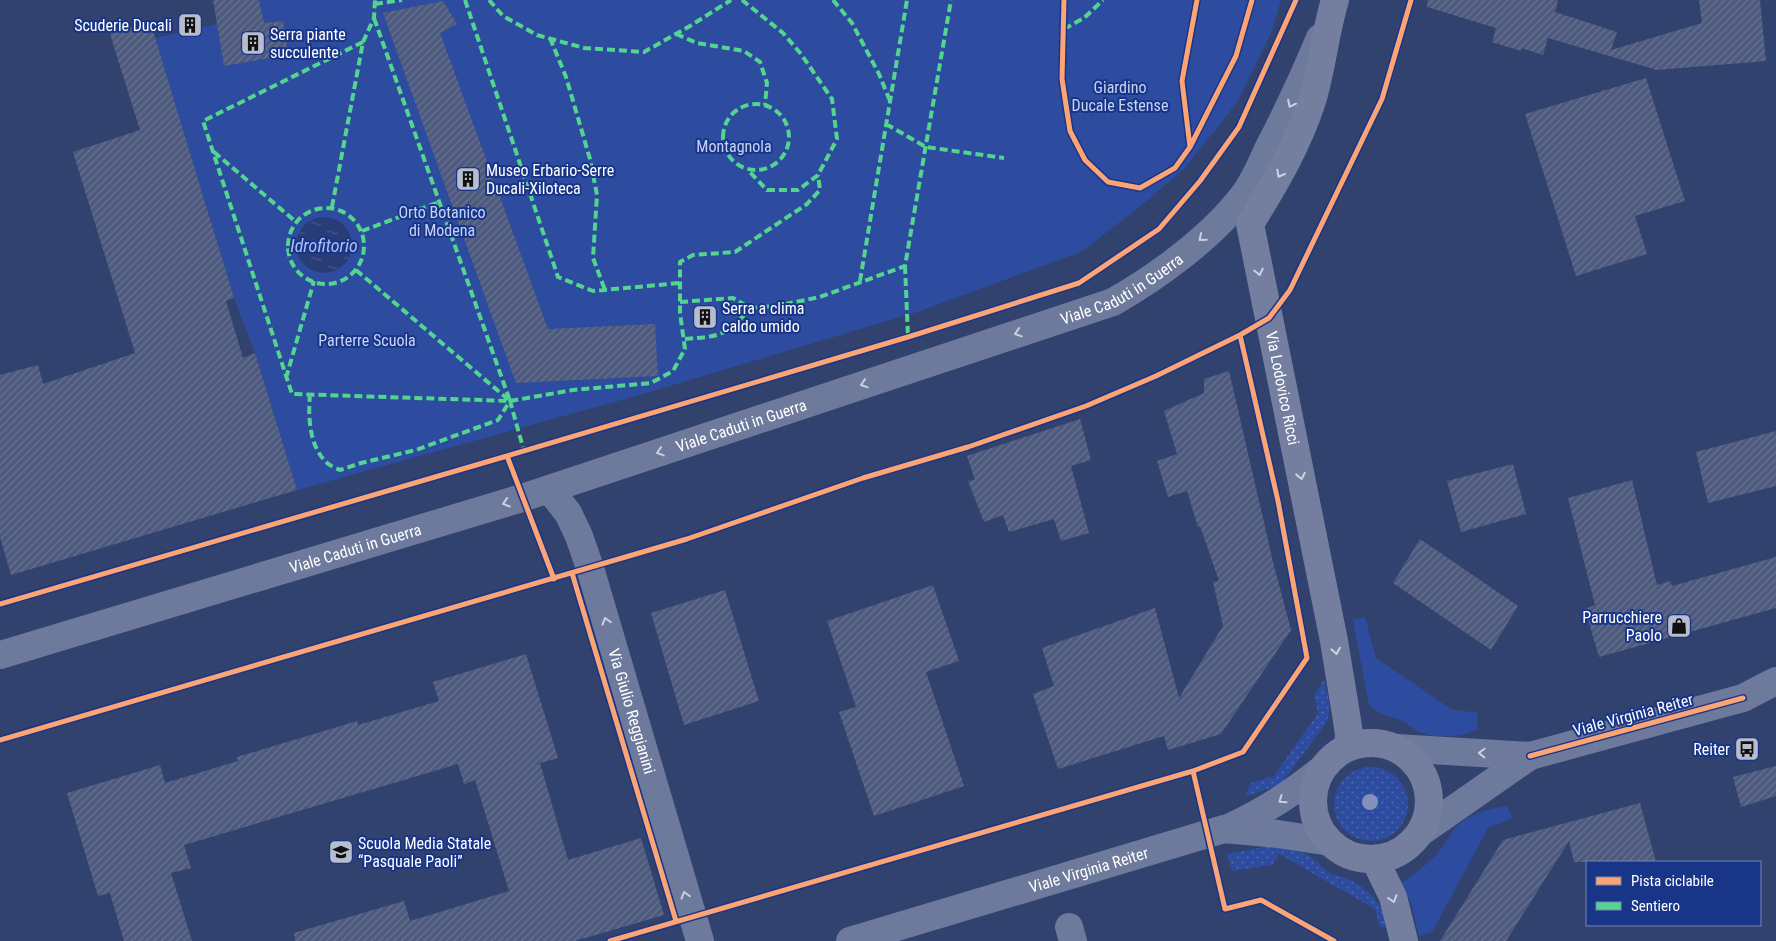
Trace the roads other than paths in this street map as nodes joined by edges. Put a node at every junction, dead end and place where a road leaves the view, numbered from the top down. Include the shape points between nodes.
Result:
1 (1333, 6) edge
2 (549, 489) junction
3 (0, 656) edge
4 (1776, 681) edge
5 (1743, 698) junction
6 (1776, 698) edge
7 (1348, 747) junction
8 (1396, 748) junction
9 (1530, 756) junction
10 (1321, 770) junction
11 (1224, 829) junction
12 (1420, 832) junction
13 (1330, 842) junction
14 (1375, 860) junction
15 (700, 941) edge
16 (850, 941) edge
17 (1404, 941) edge

1 -> 2 street, Viale Caduti in Guerra via 1292,102 1244,196 1215,227 1139,288 1113,302
1 -> 7 main road, Via Lodovico Ricci via 1312,100 1297,140 1250,224 1334,641 1349,734
2 -> 3 street, Viale Caduti in Guerra
15 -> 2 street, Via Giulio Reggianini via 590,568 568,514
4 - 5 street, Viale Virginia Reiter
5 - 6 street, Viale Virginia Reiter
5 - 9 street, Viale Virginia Reiter
7 - 8 main road, Viale Virginia Reiter via 1364,743
7 - 10 main road, Viale Virginia Reiter
9 -> 8 street, Viale Virginia Reiter
8 - 12 main road, Viale Virginia Reiter via 1412,760 1424,776 1429,795 1428,814
9 - 12 street, Viale Virginia Reiter
10 -> 11 street via 1276,804
10 - 13 main road, Viale Virginia Reiter via 1314,788 1313,807 1319,826
11 - 13 street, Viale Virginia Reiter
11 - 16 street, Viale Virginia Reiter
12 - 14 main road, Viale Virginia Reiter via 1401,852
13 - 14 main road, Viale Virginia Reiter via 1351,856
14 -> 17 main road via 1393,897

